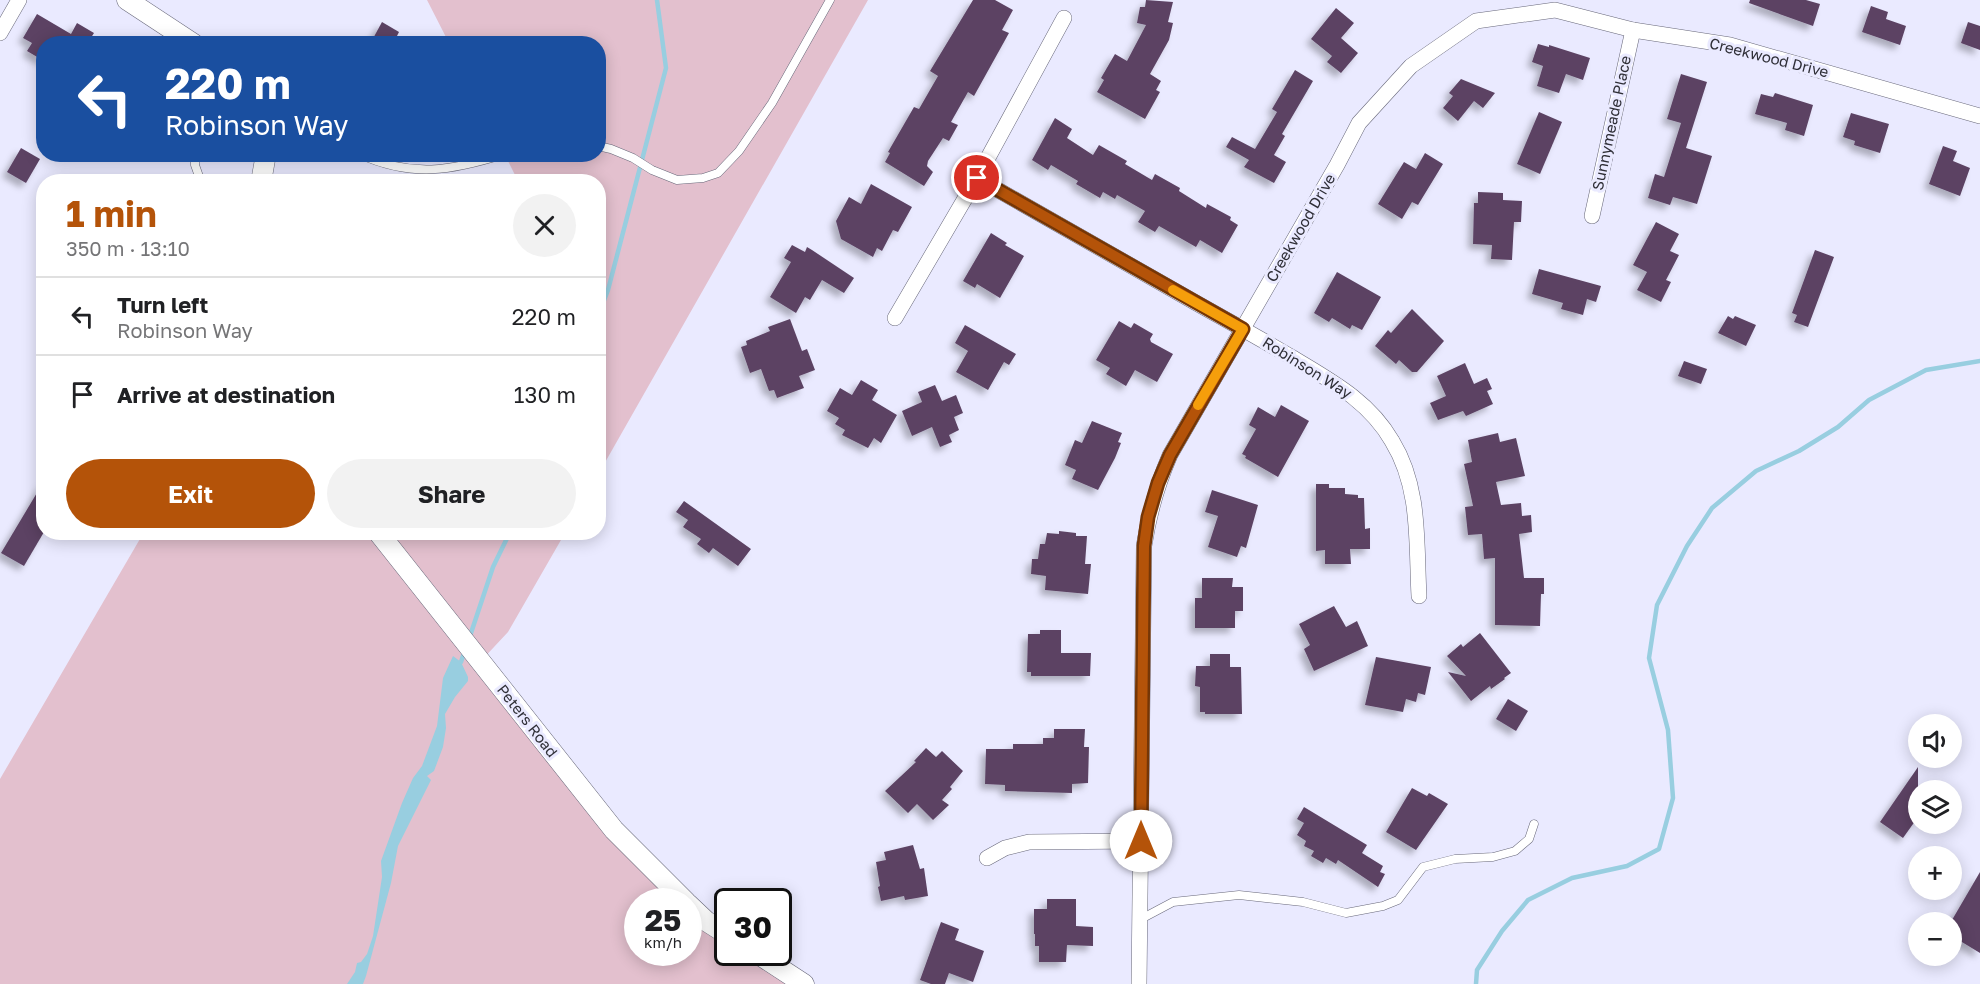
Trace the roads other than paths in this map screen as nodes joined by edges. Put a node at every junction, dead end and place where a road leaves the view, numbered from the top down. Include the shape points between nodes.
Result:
1 (19, 0) edge
2 (127, 0) edge
3 (830, 0) edge
4 (1555, 5) edge
5 (1064, 18) dead end
6 (1633, 30) junction
7 (0, 33) edge
8 (182, 36) edge
9 (1980, 116) edge
10 (606, 147) edge
11 (377, 162) edge
12 (477, 162) edge
13 (977, 178) junction
14 (1592, 216) dead end
15 (895, 318) dead end
16 (1243, 329) junction
17 (384, 540) edge
18 (1419, 596) dead end
19 (1534, 824) dead end
20 (1141, 841) junction
21 (987, 858) dead end
22 (673, 888) edge
23 (702, 917) edge
24 (1141, 919) junction
25 (714, 926) edge
26 (776, 966) edge
27 (804, 984) edge
28 (1139, 984) edge

1 - 7 street
2 - 8 street
3 - 10 lane via 772,103 739,151 717,173 677,180
4 - 6 street, Creekwood Drive
4 - 16 street, Creekwood Drive via 1476,21 1411,66 1359,123
5 - 13 street
6 - 9 street, Creekwood Drive via 1730,45
6 - 14 street, Sunnymeade Place
11 - 12 lane via 406,170 435,170
13 - 15 street
13 - 16 street, Robinson Way
16 - 18 street, Robinson Way via 1346,390 1384,428 1408,473 1416,511
16 - 20 street, Creekwood Drive via 1170,455 1148,517 1144,557
17 - 22 street, Peters Road via 614,830
19 - 24 lane via 1529,839 1515,851 1423,867 1398,900 1383,906 1346,913 1303,902 1239,895 1173,902
20 - 21 street via 1029,842
20 - 24 street, Creekwood Drive
23 - 25 street, Peters Road
24 - 28 street, Creekwood Drive
26 - 27 street

